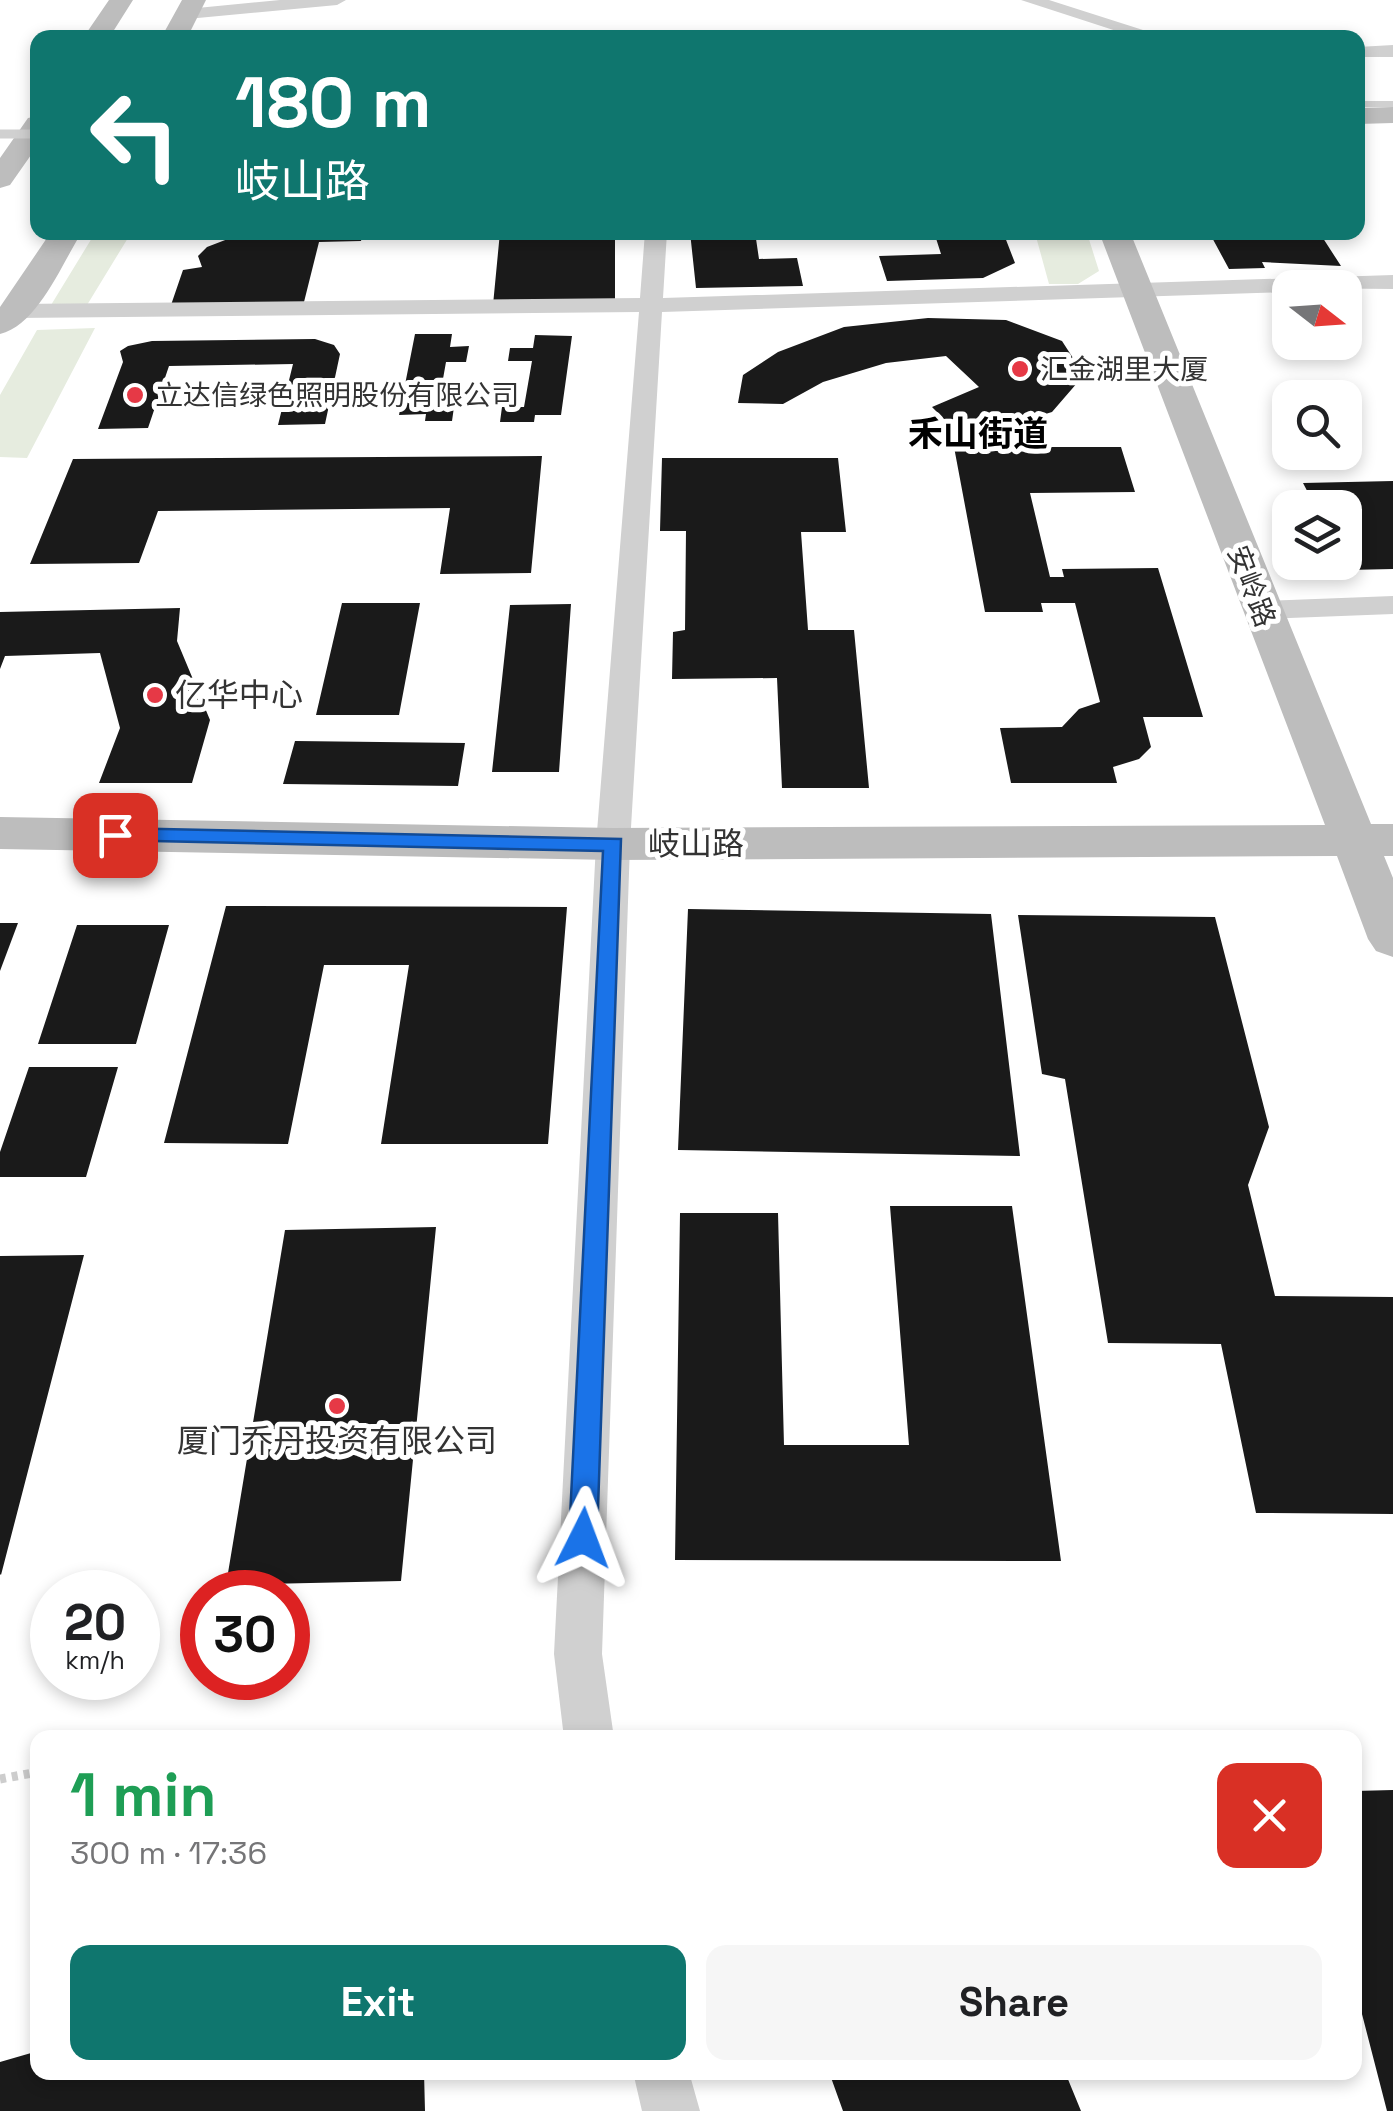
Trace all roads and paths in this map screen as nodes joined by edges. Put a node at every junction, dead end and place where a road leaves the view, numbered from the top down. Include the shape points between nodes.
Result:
1 (121, 0) edge
2 (337, 0) edge
3 (1030, 0) edge
4 (190, 7) edge
5 (101, 30) edge
6 (178, 30) edge
7 (1132, 30) edge
8 (1393, 51) edge
9 (1365, 66) edge
10 (1365, 73) edge
11 (1393, 94) edge
12 (1365, 104) edge
13 (1393, 104) edge
14 (1393, 115) edge
15 (1365, 116) edge
16 (0, 124) edge
17 (30, 124) edge
18 (19, 144) edge
19 (0, 179) edge
20 (62, 240) edge
21 (655, 240) edge
22 (1117, 240) edge
23 (1393, 282) edge
24 (1136, 290) junction
25 (651, 305) junction
26 (8, 318) edge
27 (1393, 605) edge
28 (1261, 610) junction
29 (0, 833) edge
30 (1372, 841) edge
31 (614, 844) junction
32 (1393, 939) edge
33 (587, 1730) edge
34 (30, 1773) edge
35 (0, 1779) edge
36 (662, 2080) edge
37 (672, 2111) edge

1 - 5 main road
2 - 4 street
3 - 7 street
4 - 6 main road
8 - 9 street
10 - 11 main road
12 - 13 lane
14 - 15 main road
16 - 17 main road
18 - 19 main road
20 - 26 main road
21 - 25 street
22 - 24 main road, 安岭路
23 - 24 street
24 - 25 street
24 - 28 main road, 安岭路
25 - 26 street
25 - 31 street
27 - 28 street
28 - 30 main road, 安岭路
29 - 31 main road, 岐山路
30 - 31 main road, 岐山路
30 - 32 main road, 安岭路
31 - 33 street via 578,1654
34 - 35 path
36 - 37 street

